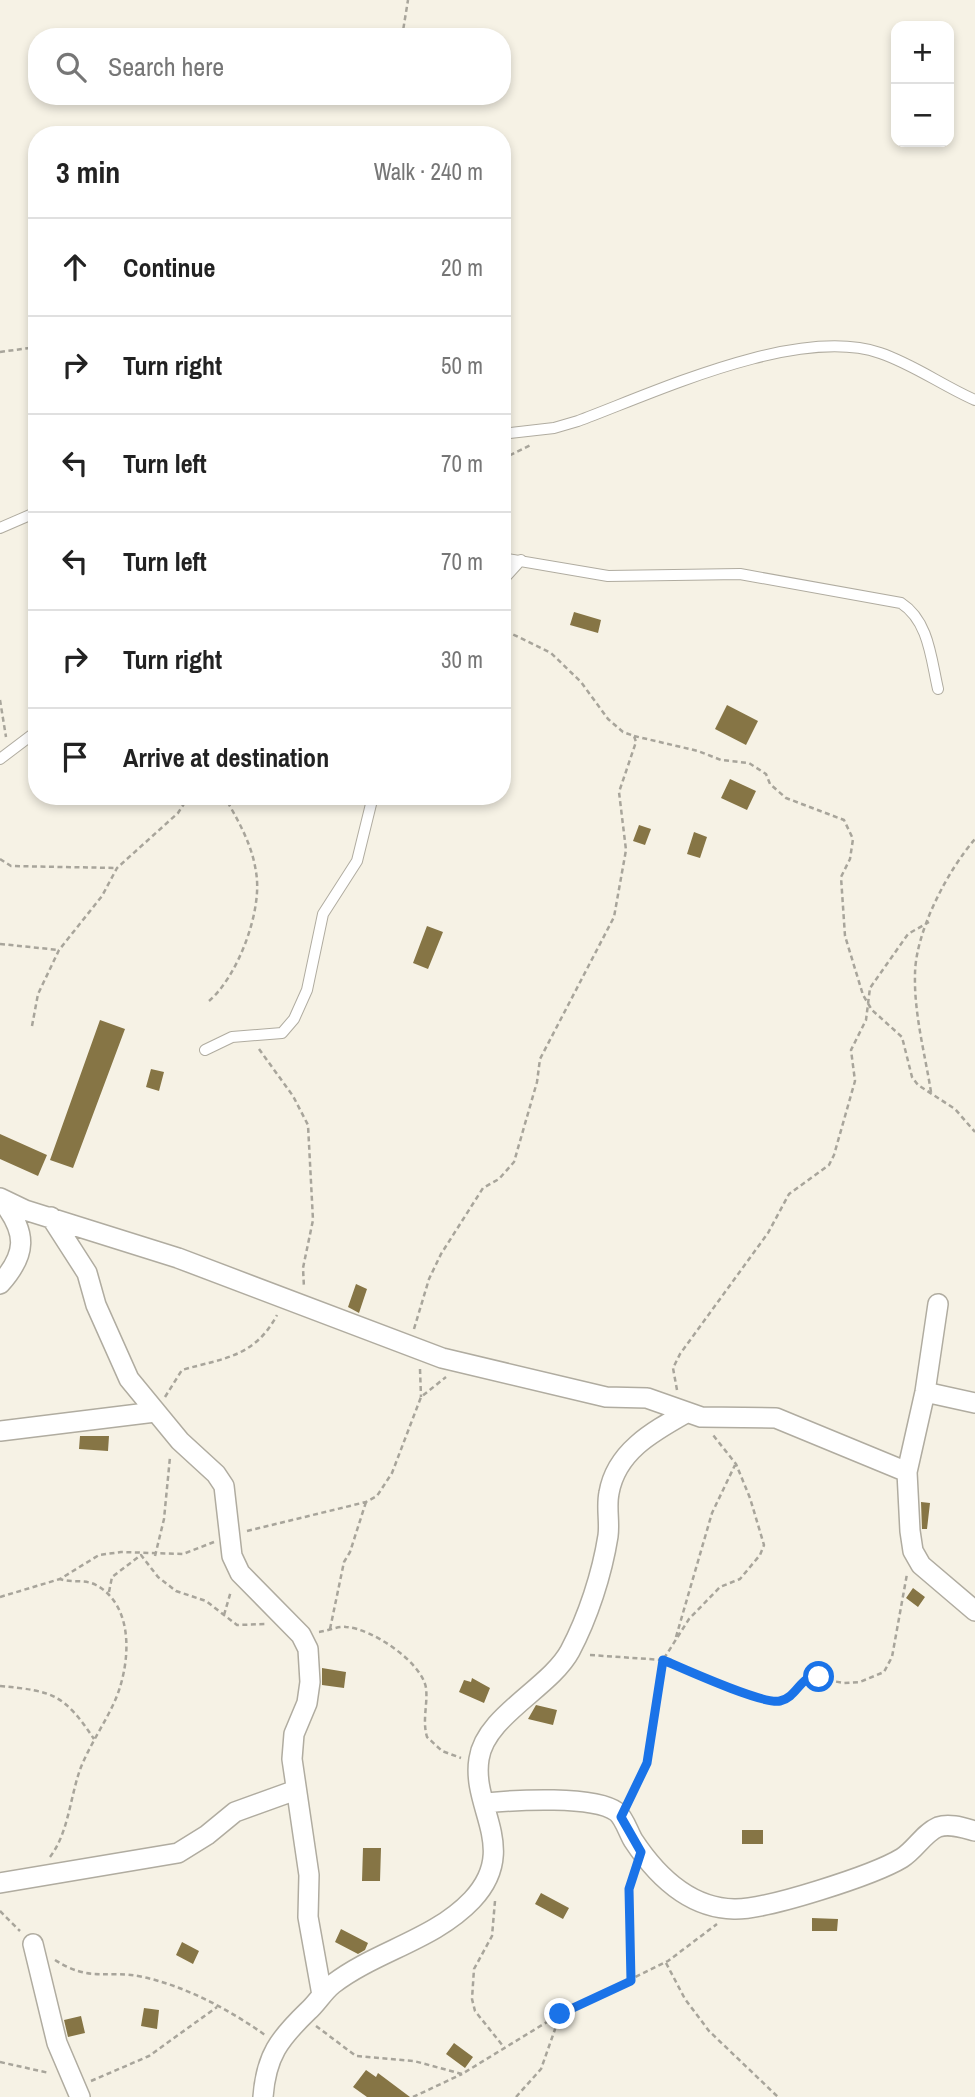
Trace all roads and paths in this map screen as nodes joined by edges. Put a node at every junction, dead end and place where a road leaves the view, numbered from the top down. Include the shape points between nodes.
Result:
1 (408, 0) edge
2 (403, 28) edge
3 (28, 348) edge
4 (0, 352) edge
5 (975, 400) edge
6 (511, 433) edge
7 (28, 516) edge
8 (0, 528) edge
9 (511, 559) edge
10 (521, 560) junction
11 (511, 571) edge
12 (511, 633) edge
13 (938, 689) dead end
14 (0, 700) edge
15 (634, 736) junction
16 (28, 737) edge
17 (8, 750) junction
18 (0, 760) edge
19 (183, 805) edge
20 (230, 805) edge
21 (371, 805) edge
22 (975, 839) edge
23 (0, 859) edge
24 (117, 868) junction
25 (929, 922) junction
26 (0, 944) edge
27 (59, 950) junction
28 (209, 1001) dead end
29 (868, 1004) junction
30 (32, 1026) dead end
31 (250, 1036) junction
32 (205, 1050) dead end
33 (931, 1092) junction
34 (975, 1132) edge
35 (51, 1217) junction
36 (0, 1284) edge
37 (285, 1299) junction
38 (938, 1304) dead end
39 (323, 1313) junction
40 (413, 1348) junction
41 (461, 1362) junction
42 (925, 1392) junction
43 (421, 1397) junction
44 (975, 1403) edge
45 (155, 1412) junction
46 (686, 1413) junction
47 (0, 1431) edge
48 (708, 1432) dead end
49 (170, 1455) dead end
50 (736, 1464) junction
51 (906, 1472) junction
52 (366, 1502) junction
53 (229, 1535) junction
54 (913, 1551) junction
55 (141, 1555) junction
56 (155, 1556) junction
57 (60, 1579) junction
58 (109, 1594) junction
59 (0, 1597) edge
60 (975, 1611) edge
61 (267, 1624) dead end
62 (329, 1630) junction
63 (302, 1635) junction
64 (676, 1640) junction
65 (569, 1653) junction
66 (663, 1660) junction
67 (0, 1686) edge
68 (94, 1739) junction
69 (479, 1759) junction
70 (296, 1790) junction
71 (485, 1803) junction
72 (621, 1817) junction
73 (975, 1831) edge
74 (641, 1852) junction
75 (492, 1867) junction
76 (35, 1876) junction
77 (0, 1883) edge
78 (737, 1909) junction
79 (0, 1911) edge
80 (33, 1944) junction
81 (666, 1963) junction
82 (631, 1981) junction
83 (322, 1995) junction
84 (217, 2007) junction
85 (560, 2014) junction
86 (296, 2023) junction
87 (277, 2043) junction
88 (503, 2046) junction
89 (0, 2062) edge
90 (462, 2074) junction
91 (75, 2088) edge
92 (262, 2097) edge
93 (413, 2097) edge
94 (516, 2097) edge
95 (778, 2097) edge

1 - 2 path
3 - 4 path
5 - 6 lane via 880,353 816,348 733,364 578,421
7 - 8 lane
9 - 10 lane
10 - 11 lane
10 - 13 lane via 608,576 740,574 901,603 920,622
12 - 15 path via 551,653 581,682 608,719
14 - 17 path
15 - 29 path via 749,763 760,768 786,798 844,820 853,839 841,877 845,936
15 - 40 path via 619,792 626,850 614,917 545,1046 514,1162 499,1180 483,1188 429,1279
16 - 17 lane
17 - 18 lane
19 - 24 path
20 - 28 path via 245,835 257,876 241,956 223,989
21 - 31 lane via 357,861 323,914 312,973 299,1009 282,1033
22 - 25 path via 945,882
23 - 24 path via 11,866
24 - 27 path via 102,896
25 - 29 path via 908,934 873,982
25 - 33 path via 915,975
26 - 27 path
27 - 30 path via 38,994
29 - 33 path via 902,1037 912,1077
29 - 46 path via 866,1020 851,1050 855,1081 834,1155 829,1165 789,1194 768,1233 680,1354 673,1381
31 - 32 lane via 232,1037
31 - 39 path via 308,1125 313,1220 302,1277 304,1288
33 - 34 path via 955,1109
35 - 36 street via 0,1198 16,1218 22,1239 20,1253
35 - 37 street
35 - 45 street via 87,1273 129,1379
37 - 39 street
37 - 45 path via 256,1343 221,1362 182,1370
38 - 42 street
39 - 40 street
40 - 41 street
40 - 43 path
41 - 43 path
41 - 46 street via 606,1397 647,1398
42 - 44 street
42 - 51 street
43 - 52 path via 385,1487
45 - 47 street
45 - 53 street via 224,1486
46 - 51 street via 776,1418
46 - 65 street via 634,1446 615,1471 606,1546 586,1615
48 - 50 path
49 - 56 path
50 - 64 path via 712,1513
50 - 64 path via 764,1545 750,1569 712,1594
51 - 54 street
52 - 53 path
52 - 62 path via 344,1562
53 - 56 path via 183,1555
53 - 63 street via 240,1573
54 - 60 street via 929,1574
54 - 66 path via 892,1657 884,1672 876,1676 844,1683 809,1677 787,1698 773,1702
55 - 56 path
55 - 57 path via 99,1555
55 - 58 path via 112,1577
55 - 61 path via 176,1591 206,1601 237,1625
57 - 58 path via 94,1583
57 - 59 path
58 - 68 path via 125,1622 124,1674
62 - 63 path
62 - 69 path via 346,1627 392,1646 412,1663 424,1679 425,1730 431,1744 450,1755
63 - 70 street via 308,1649 310,1682 294,1734
64 - 66 path
65 - 66 path
65 - 69 street via 486,1739
66 - 72 path via 647,1763
67 - 68 path via 39,1690 56,1697 72,1707
68 - 76 path via 60,1840
69 - 71 street
70 - 76 street via 235,1811 178,1853
70 - 83 street via 309,1875 308,1917
71 - 72 street via 543,1799 600,1805
71 - 75 street via 493,1839
72 - 74 street
73 - 78 street via 939,1827 902,1858 881,1867 780,1902
74 - 78 street via 667,1882 687,1896 717,1908
74 - 82 path via 629,1889
75 - 83 street via 475,1896 447,1922 345,1977
75 - 88 path via 492,1936 474,1969 472,1999 475,2011
76 - 77 street
78 - 81 path
79 - 80 path
80 - 84 path via 70,1970 148,1978
80 - 91 street via 57,2043
81 - 82 path
81 - 95 path via 709,2031
82 - 85 path
83 - 86 street
84 - 87 path
84 - 91 path via 149,2056
85 - 88 path
85 - 94 path via 541,2068
86 - 87 street
86 - 90 path via 323,2028 356,2056 425,2063
87 - 92 street
88 - 90 path
89 - 91 path
90 - 93 path

